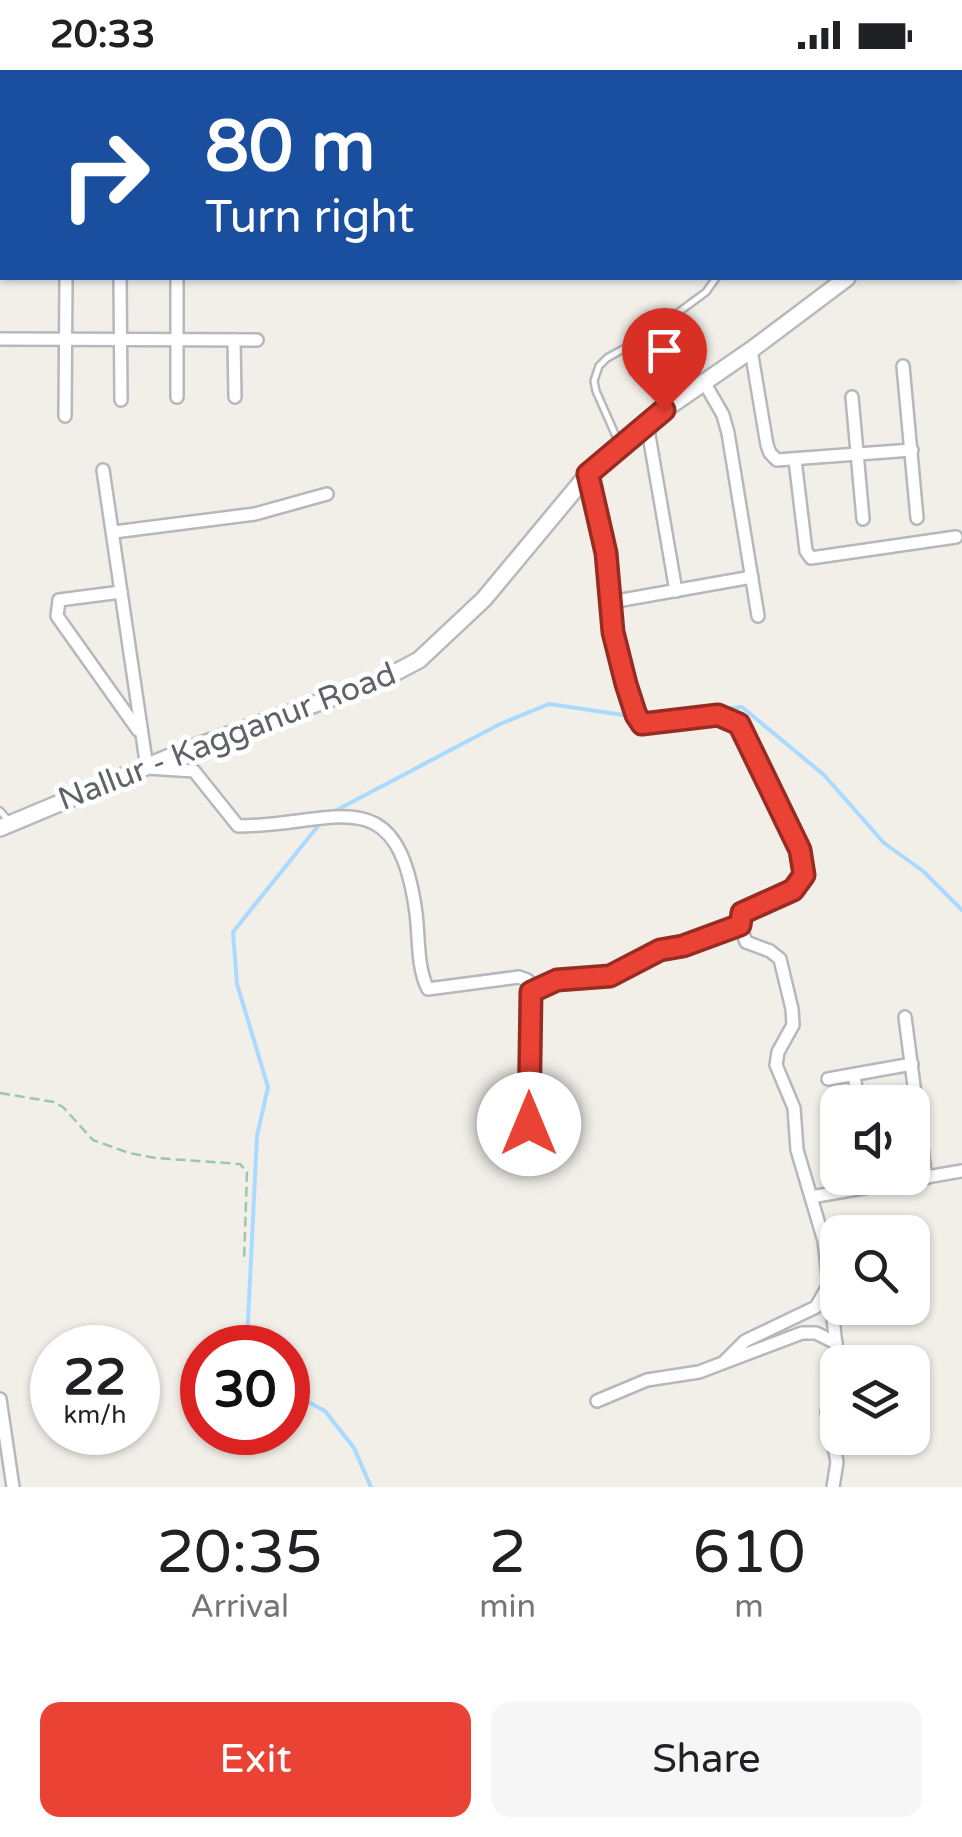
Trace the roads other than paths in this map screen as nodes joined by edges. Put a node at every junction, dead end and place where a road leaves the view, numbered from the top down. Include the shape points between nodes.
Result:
1 (66, 280) edge
2 (120, 280) edge
3 (178, 280) edge
4 (715, 280) edge
5 (845, 280) edge
6 (0, 337) edge
7 (66, 340) junction
8 (120, 340) junction
9 (177, 340) junction
10 (234, 340) junction
11 (257, 340) dead end
12 (751, 350) junction
13 (903, 366) dead end
14 (704, 382) junction
15 (852, 396) dead end
16 (177, 397) dead end
17 (234, 397) dead end
18 (121, 400) dead end
19 (65, 416) dead end
20 (647, 424) junction
21 (621, 446) junction
22 (912, 450) junction
23 (858, 455) junction
24 (795, 460) junction
25 (103, 470) dead end
26 (588, 474) junction
27 (327, 494) dead end
28 (918, 518) dead end
29 (863, 519) dead end
30 (114, 532) junction
31 (956, 537) dead end
32 (752, 577) junction
33 (676, 590) junction
34 (121, 592) junction
35 (611, 602) junction
36 (758, 616) dead end
37 (141, 733) junction
38 (147, 768) junction
39 (4, 821) edge
40 (740, 925) junction
41 (535, 988) junction
42 (905, 1017) dead end
43 (912, 1064) junction
44 (854, 1075) junction
45 (828, 1080) dead end
46 (855, 1085) edge
47 (915, 1085) edge
48 (529, 1124) dead end
49 (962, 1172) edge
50 (930, 1177) edge
51 (820, 1195) edge
52 (811, 1197) junction
53 (820, 1227) edge
54 (820, 1300) edge
55 (834, 1325) edge
56 (836, 1343) joint
57 (722, 1364) junction
58 (0, 1399) edge
59 (597, 1401) dead end
60 (836, 1455) edge
61 (13, 1487) edge
62 (832, 1487) edge

1 - 7 street
2 - 8 street
3 - 9 street
4 - 21 lane via 599,366 596,391
5 - 12 main road, Nallur - Kagganur Road
6 - 7 street
7 - 8 street
7 - 19 street
8 - 9 street
8 - 18 street
9 - 10 street
9 - 16 street
10 - 11 street
10 - 17 street
12 - 14 main road, Nallur - Kagganur Road
12 - 24 street via 770,453
13 - 22 street
14 - 20 main road, Nallur - Kagganur Road
14 - 32 street via 724,415
15 - 23 street
20 - 21 main road, Nallur - Kagganur Road
20 - 33 street
21 - 26 main road, Nallur - Kagganur Road
22 - 23 street
22 - 28 street
23 - 24 street
23 - 29 street
24 - 31 street via 810,558
25 - 30 street
26 - 35 street
26 - 38 main road, Nallur - Kagganur Road via 484,599 420,660
27 - 30 street via 255,514
30 - 34 street
32 - 33 street
32 - 36 street
33 - 35 street
34 - 37 street
34 - 37 street via 59,600 56,616
35 - 40 street via 640,721 734,719 804,860 800,884 747,909
37 - 38 street
38 - 39 main road, Nallur - Kagganur Road
38 - 41 street via 194,772 238,826 348,815 369,820 403,856 428,989 519,977
40 - 41 street via 660,950 610,976
40 - 52 street via 746,942 780,959 794,1018 776,1065 794,1108
41 - 48 street via 529,996
42 - 43 street
43 - 44 street
43 - 47 street
44 - 45 street
44 - 46 street
49 - 50 street
51 - 52 street
52 - 53 street
54 - 57 street via 745,1341
55 - 56 street
56 - 57 street via 802,1333
57 - 59 street via 646,1380
58 - 61 street
60 - 62 street

